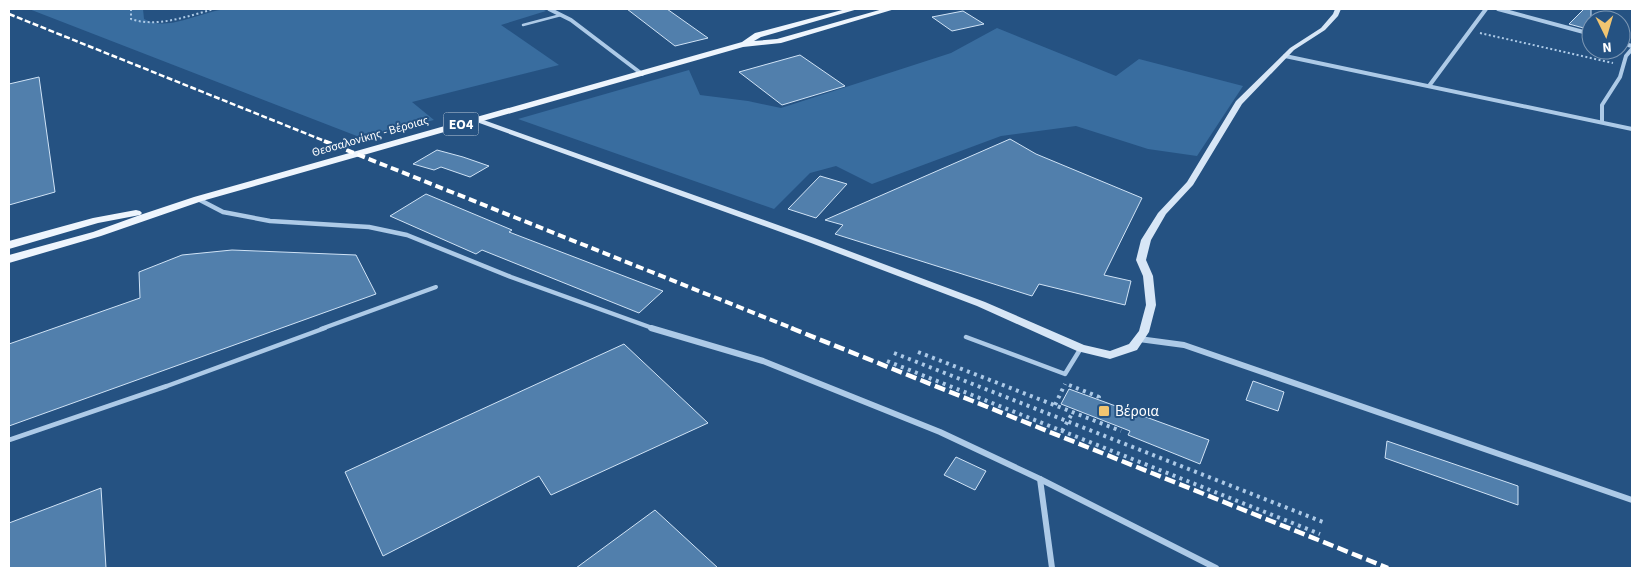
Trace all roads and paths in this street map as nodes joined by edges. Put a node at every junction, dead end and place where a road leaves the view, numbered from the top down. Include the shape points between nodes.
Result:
1 (131, 9) edge
2 (214, 9) edge
3 (549, 9) edge
4 (854, 9) edge
5 (891, 9) edge
6 (1338, 9) edge
7 (1486, 9) edge
8 (1498, 9) edge
9 (560, 15) junction
10 (523, 26) dead end
11 (1468, 30) junction
12 (1581, 31) edge
13 (742, 46) junction
14 (1632, 47) edge
15 (1285, 56) junction
16 (1623, 66) junction
17 (642, 74) junction
18 (1429, 86) junction
19 (476, 120) junction
20 (1602, 122) junction
21 (1632, 129) edge
22 (198, 199) junction
23 (180, 204) junction
24 (9, 245) edge
25 (9, 259) edge
26 (436, 287) dead end
27 (966, 337) dead end
28 (1139, 339) junction
29 (1081, 348) junction
30 (918, 352) dead end
31 (894, 353) dead end
32 (888, 361) dead end
33 (1065, 374) junction
34 (1066, 384) junction
35 (1098, 400) dead end
36 (1055, 405) junction
37 (1072, 412) junction
38 (1067, 421) junction
39 (1062, 431) junction
40 (1120, 431) dead end
41 (9, 440) edge
42 (1040, 479) junction
43 (1632, 500) edge
44 (1323, 522) dead end
45 (1320, 534) dead end
46 (1052, 568) edge
47 (1216, 568) edge

1 - 2 path via 131,19 148,22
3 - 9 street
4 - 13 main road, Θεσσαλονίκης - Βέροιας / ΕΟ4 via 758,35
5 - 13 main road, Θεσσαλονίκης - Βέροιας / ΕΟ4 via 778,41
6 - 15 street via 1323,29
7 - 11 street
8 - 12 street
9 - 10 lane
9 - 17 street
11 - 16 path
11 - 18 street
13 - 17 main road, Θεσσαλονίκης - Βέροιας / ΕΟ4
14 - 16 street
15 - 18 street
15 - 28 street via 1240,103 1190,183 1162,214 1146,240 1141,260 1148,276 1151,305
16 - 20 street via 1620,77 1602,105
17 - 19 main road, Θεσσαλονίκης - Βέροιας / ΕΟ4
18 - 20 street
19 - 22 main road, Θεσσαλονίκης - Βέροιας / ΕΟ4
19 - 29 street via 981,304
20 - 21 street
22 - 23 main road, Θεσσαλονίκης - Βέροιας / ΕΟ4
22 - 42 street via 223,212 270,221 369,227 407,235 662,332 763,362 940,432
23 - 24 main road, Θεσσαλονίκης - Βέροιας / ΕΟ4 via 97,220
23 - 25 main road, Θεσσαλονίκης - Βέροιας / ΕΟ4 via 97,234
26 - 41 lane
27 - 33 lane
28 - 29 street via 1133,348 1110,355
28 - 43 street via 1184,345
29 - 33 lane
30 - 36 path
31 - 38 path
32 - 39 path
33 - 34 path
34 - 35 path via 1099,397
34 - 36 path
36 - 37 path
37 - 38 path
37 - 40 path
38 - 39 path
38 - 44 path
39 - 45 path
42 - 46 street
42 - 47 street

